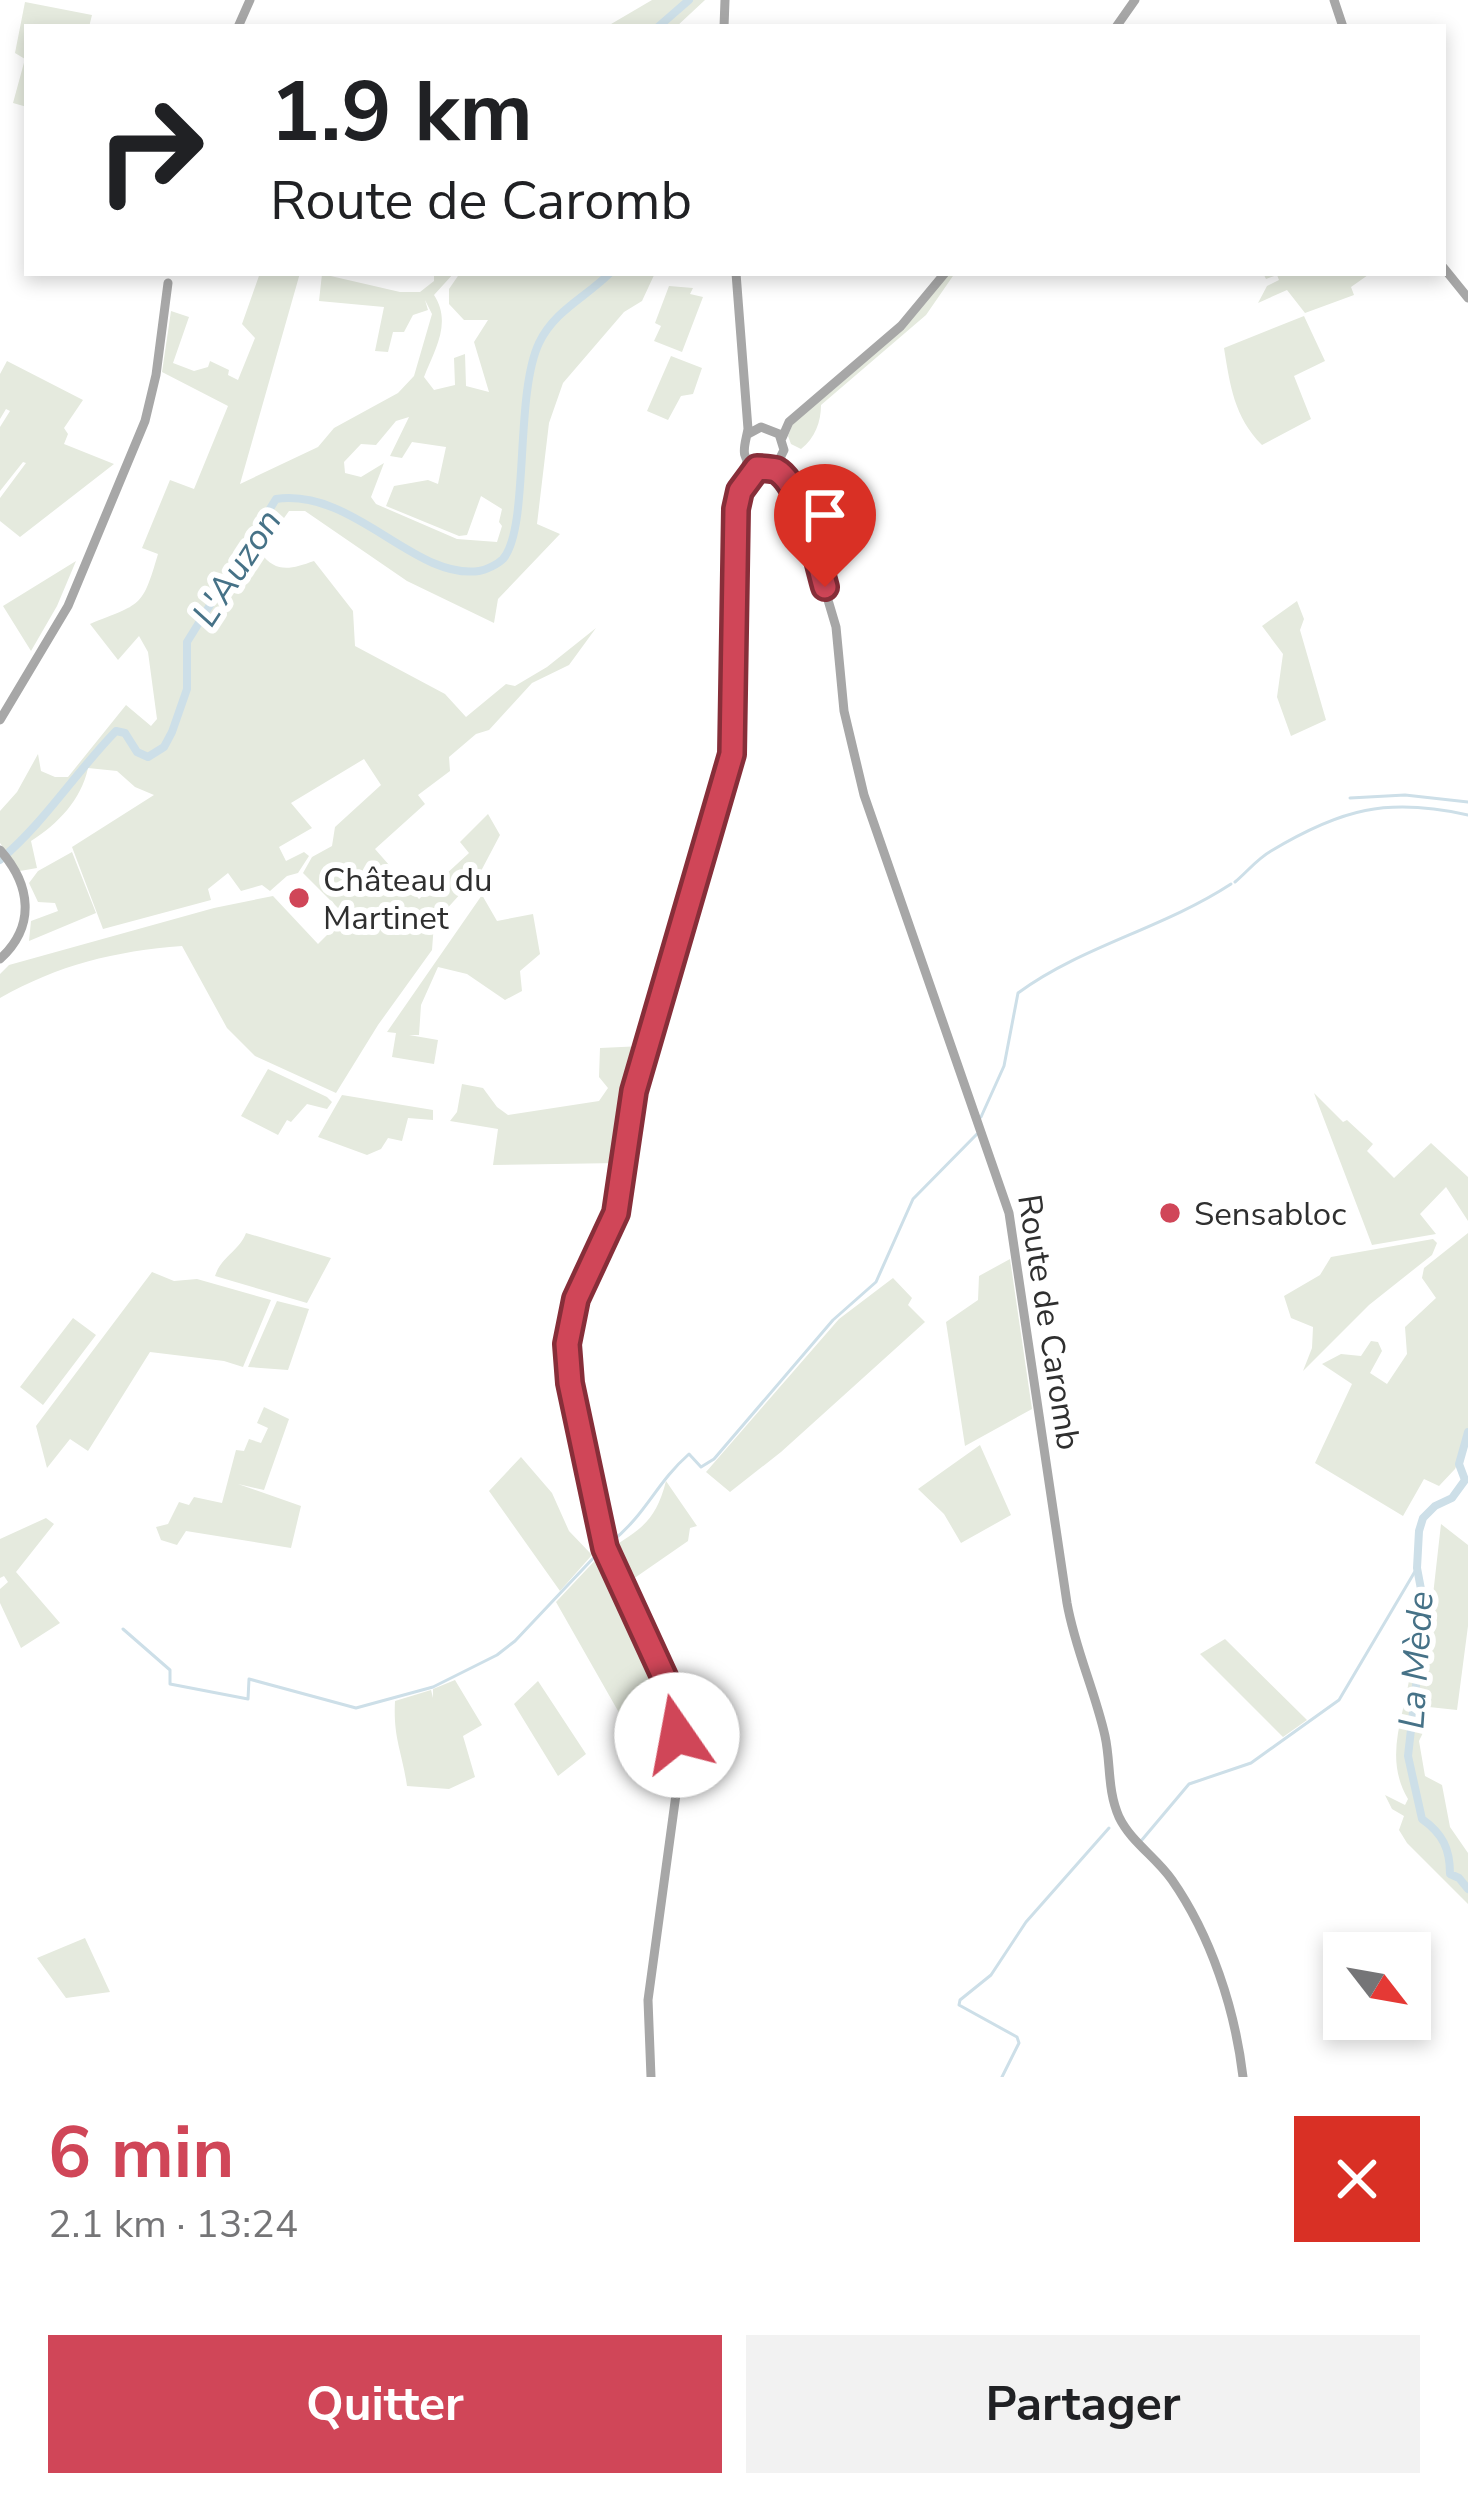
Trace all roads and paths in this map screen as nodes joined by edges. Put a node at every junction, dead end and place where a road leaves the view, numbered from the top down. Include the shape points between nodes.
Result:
1 (1446, 270) edge
2 (162, 276) edge
3 (179, 276) edge
4 (736, 276) edge
5 (938, 276) edge
6 (939, 276) edge
7 (168, 283) junction
8 (1468, 298) edge
9 (745, 400) junction
10 (766, 428) junction
11 (748, 434) junction
12 (782, 438) junction
13 (782, 459) junction
14 (752, 464) junction
15 (772, 467) junction
16 (795, 494) junction
17 (0, 720) edge
18 (0, 850) edge
19 (0, 956) edge
20 (651, 2077) edge
21 (1243, 2077) edge

1 - 8 main road
2 - 7 main road
3 - 7 main road
4 - 9 main road
5 - 10 main road via 891,327
6 - 12 main road via 901,326 789,422
7 - 17 main road via 145,421 68,606
9 - 10 main road
9 - 11 main road
10 - 11 main road
10 - 12 main road
11 - 14 main road via 743,445
12 - 13 main road
13 - 15 main road
13 - 16 main road, Route de Caromb
14 - 15 main road
14 - 20 main road via 736,525 732,754 634,1091 616,1213 576,1299 567,1344 605,1548 676,1707 677,1787 648,2000
15 - 16 main road
16 - 21 main road, Route de Caromb via 836,627 859,776 1009,1213 1066,1604 1106,1738 1114,1802 1205,1935
18 - 19 main road via 21,892 21,915

